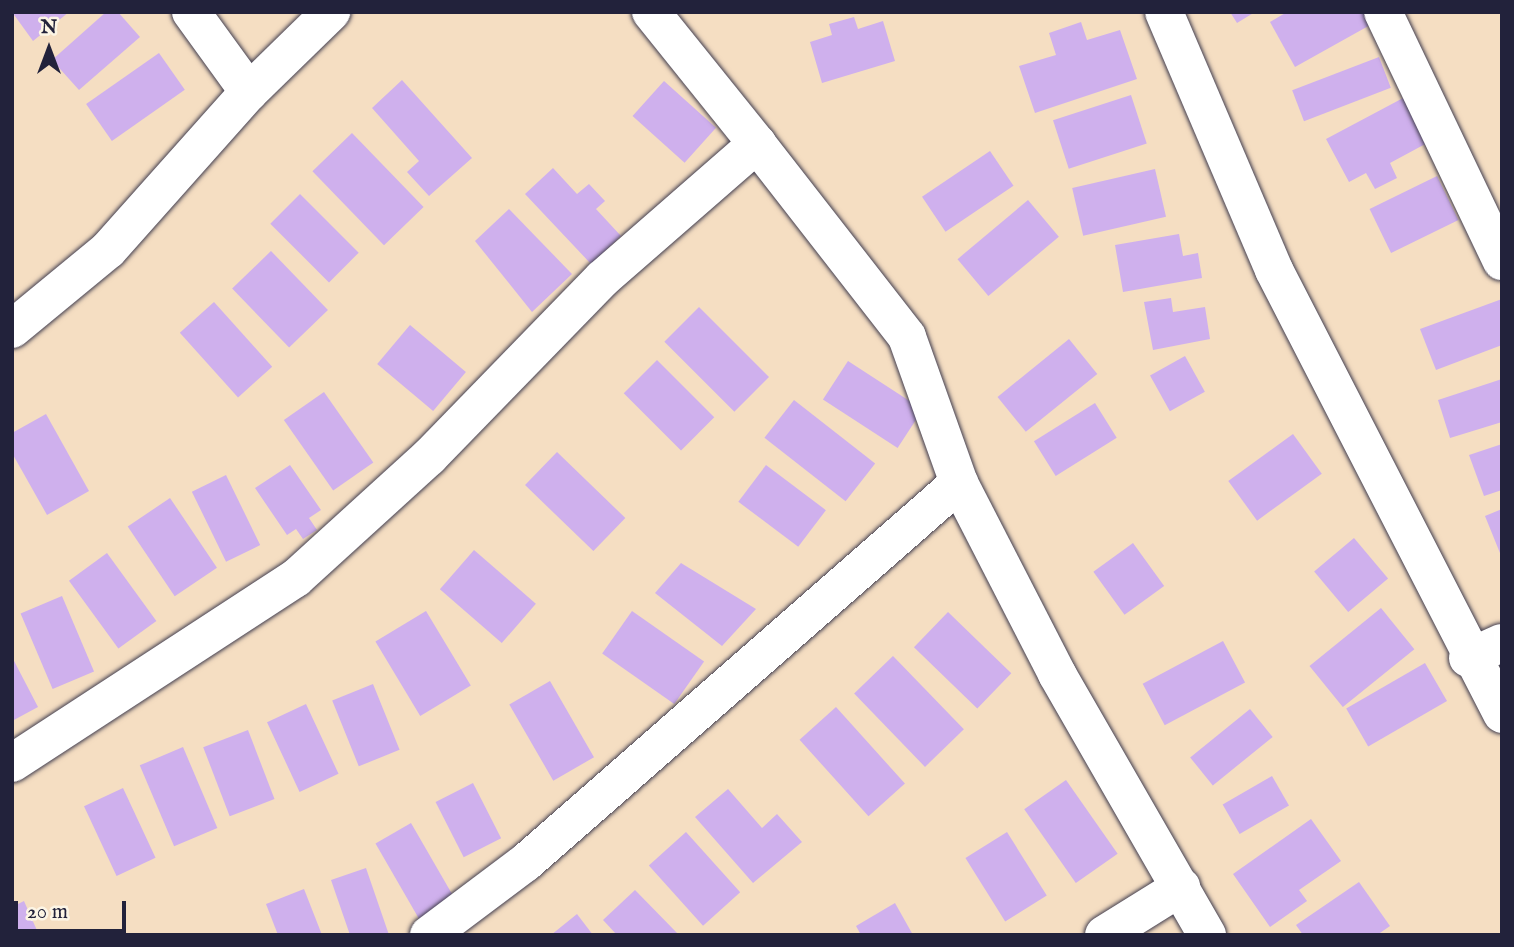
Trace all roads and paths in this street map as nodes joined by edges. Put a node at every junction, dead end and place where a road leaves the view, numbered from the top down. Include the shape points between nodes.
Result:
1 (191, 12) edge
2 (331, 12) edge
3 (651, 12) edge
4 (1164, 12) edge
5 (1389, 15) edge
6 (249, 92) junction
7 (757, 144) junction
8 (1502, 261) edge
9 (12, 329) edge
10 (959, 483) junction
11 (1485, 650) edge
12 (1502, 714) edge
13 (12, 763) edge
14 (1181, 887) junction
15 (429, 935) edge
16 (1104, 935) edge
17 (1207, 935) edge

1 - 6 street
2 - 6 street
3 - 7 street
4 - 11 street via 1274,270
5 - 8 street
6 - 9 street via 108,250
7 - 10 street via 907,337
7 - 13 street via 621,261 429,457 296,578
10 - 14 street via 1056,674
10 - 15 street via 525,863
11 - 12 street
14 - 16 street
14 - 17 street

